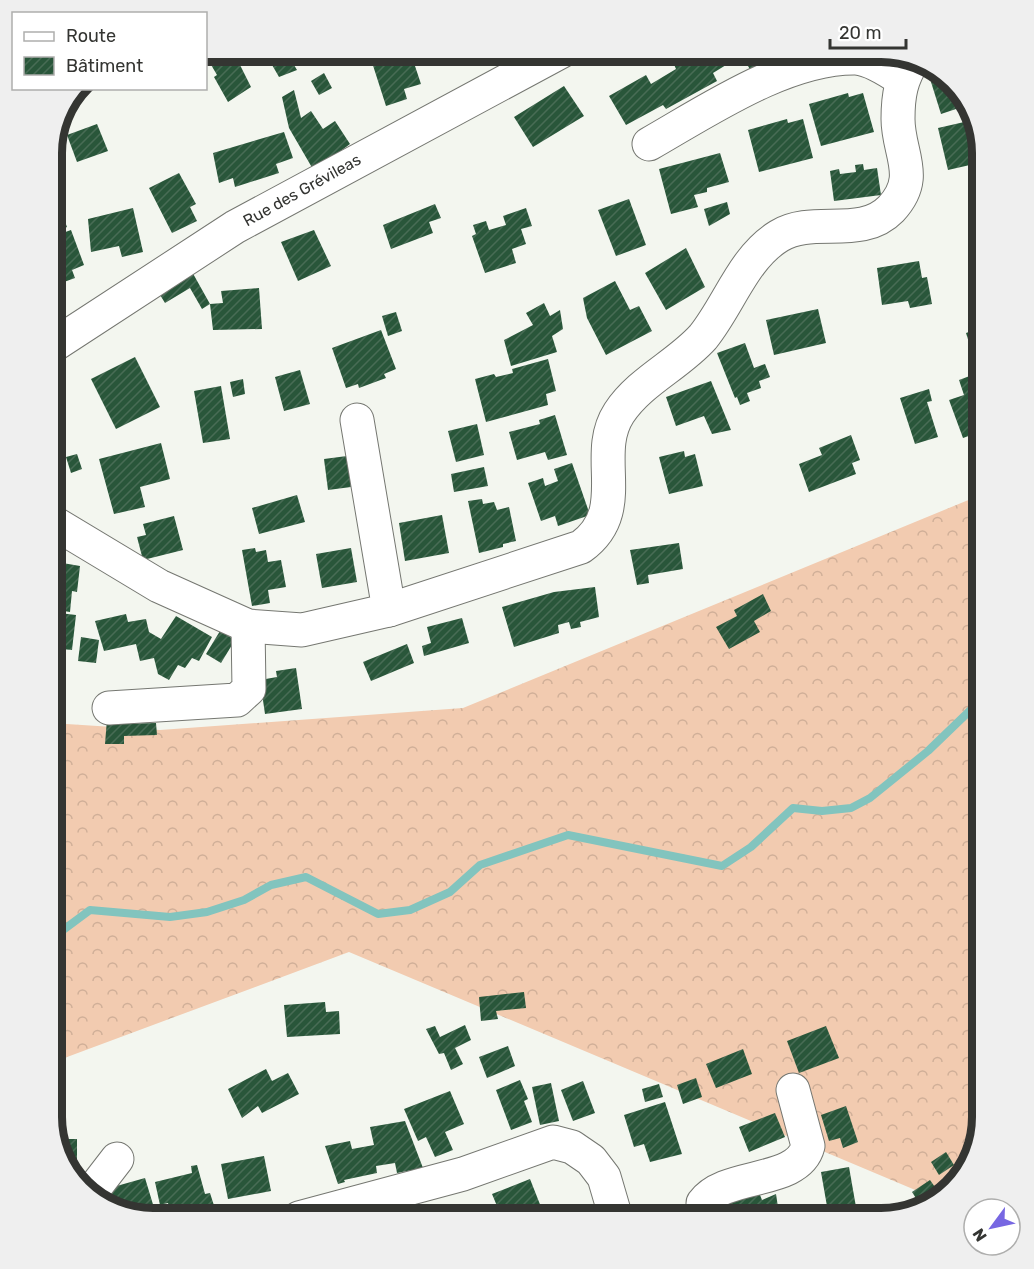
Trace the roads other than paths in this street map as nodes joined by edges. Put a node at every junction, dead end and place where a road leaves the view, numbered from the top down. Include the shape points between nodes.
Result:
1 (542, 62) edge
2 (836, 62) edge
3 (868, 62) edge
4 (908, 69) edge
5 (649, 144) dead end
6 (62, 339) edge
7 (357, 420) dead end
8 (62, 528) edge
9 (389, 610) junction
10 (248, 626) junction
11 (109, 708) dead end
12 (793, 1090) dead end
13 (117, 1159) dead end
14 (95, 1187) edge
15 (372, 1208) edge
16 (613, 1208) edge
17 (704, 1208) edge

1 - 6 street, Rue des Grévileas via 235,227
2 - 5 street via 798,69 738,93
3 - 4 street
4 - 9 street via 898,121 908,168 900,196 877,220 849,226 797,227 778,236 760,252 702,338 659,373 614,422 608,504 601,529 593,539 581,547
7 - 9 street
8 - 10 street via 159,586
9 - 10 street via 302,630
10 - 11 street via 249,689 244,696 237,700
12 - 17 street via 808,1146 806,1155 794,1166 714,1192
13 - 14 street
15 - 16 street via 553,1142 572,1147 591,1160 604,1177

